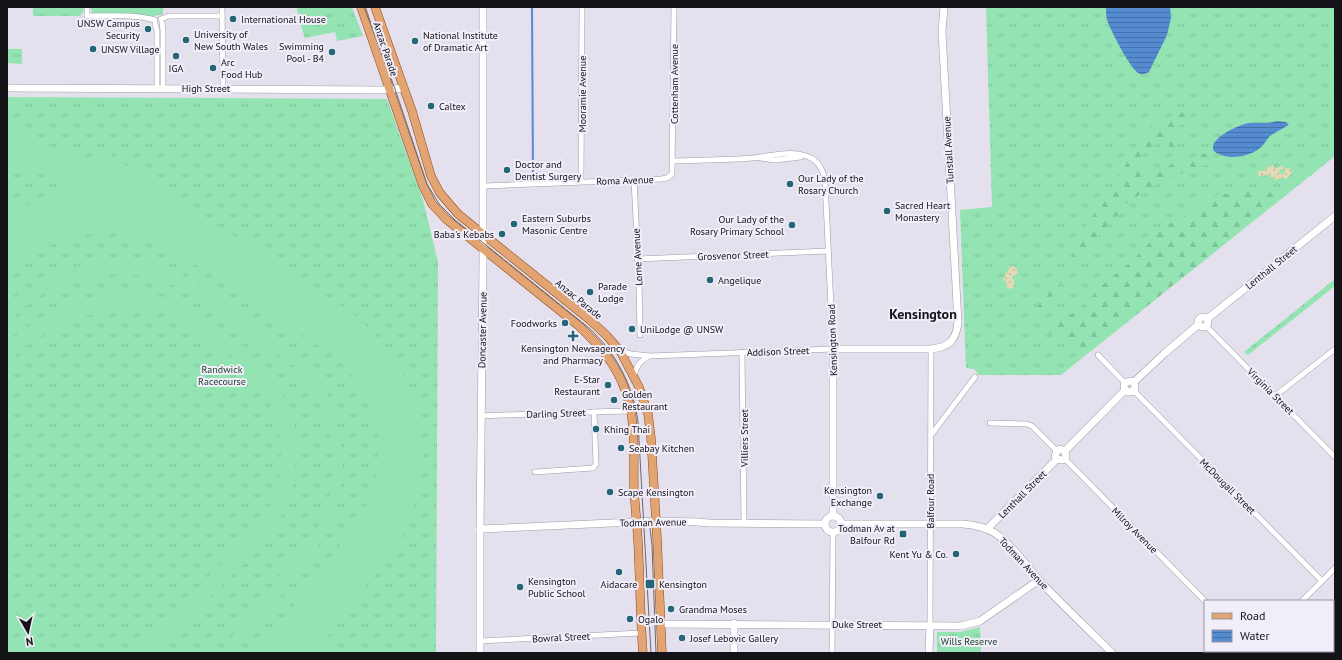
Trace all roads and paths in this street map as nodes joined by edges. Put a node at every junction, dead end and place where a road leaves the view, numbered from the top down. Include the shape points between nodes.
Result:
1 (87, 7) edge
2 (222, 7) edge
3 (361, 7) edge
4 (375, 7) edge
5 (483, 7) edge
6 (582, 7) edge
7 (674, 7) edge
8 (944, 7) edge
9 (222, 16) junction
10 (161, 21) junction
11 (155, 22) junction
12 (7, 88) edge
13 (160, 88) junction
14 (223, 88) junction
15 (404, 88) junction
16 (390, 90) junction
17 (673, 162) junction
18 (634, 180) junction
19 (581, 181) junction
20 (483, 186) junction
21 (1335, 216) edge
22 (482, 233) junction
23 (483, 248) junction
24 (828, 251) junction
25 (637, 259) junction
26 (1204, 323) junction
27 (640, 335) dead end
28 (833, 349) junction
29 (931, 349) junction
30 (1335, 349) edge
31 (620, 351) junction
32 (742, 352) junction
33 (1098, 355) dead end
34 (650, 356) junction
35 (634, 376) junction
36 (975, 377) dead end
37 (1134, 382) junction
38 (1125, 387) junction
39 (1134, 391) junction
40 (1275, 396) junction
41 (631, 411) junction
42 (594, 412) junction
43 (481, 416) junction
44 (990, 423) dead end
45 (931, 435) junction
46 (1057, 451) junction
47 (1065, 451) junction
48 (1335, 457) edge
49 (1057, 459) junction
50 (1065, 459) junction
51 (535, 472) dead end
52 (833, 516) junction
53 (637, 522) junction
54 (656, 522) junction
55 (744, 524) junction
56 (825, 524) junction
57 (841, 524) junction
58 (930, 524) junction
59 (480, 529) junction
60 (987, 529) junction
61 (833, 532) junction
62 (1335, 568) edge
63 (1039, 580) junction
64 (1322, 581) junction
65 (1205, 600) edge
66 (1303, 600) edge
67 (734, 623) junction
68 (661, 624) junction
69 (833, 624) junction
70 (930, 625) junction
71 (641, 633) junction
72 (480, 641) junction
73 (480, 653) edge
74 (643, 653) edge
75 (662, 653) edge
76 (734, 653) edge
77 (832, 653) edge
78 (930, 653) edge
79 (1112, 653) edge

1 - 11 street via 87,16 137,17
2 - 9 street
3 - 16 main road, Anzac Parade
4 - 15 main road, Anzac Parade
5 - 20 street, Doncaster Avenue
6 - 19 street, Mooramie Avenue
7 - 17 street, Cottenham Avenue
8 - 29 street, Tunstall Avenue via 943,46 958,322 955,337 950,343
9 - 10 street via 169,16
9 - 14 street
10 - 11 street via 158,18
10 - 13 street via 163,31
11 - 13 street
12 - 13 street, High Street
13 - 14 street, High Street
14 - 16 street, High Street
15 - 16 street, High Street
15 - 22 main road, Anzac Parade via 437,188 453,210
16 - 23 main road, Anzac Parade via 429,199 446,219
17 - 18 street, Roma Avenue via 672,174 667,178
17 - 24 street, Kensington Road via 754,158 775,160 804,156 811,159 820,166 824,174
18 - 19 street, Roma Avenue
18 - 25 street, Lorne Avenue
19 - 20 street, Roma Avenue
20 - 22 street, Doncaster Avenue
21 - 26 street, Lenthall Street
22 - 23 street, Doncaster Avenue
22 - 31 main road, Anzac Parade via 590,320
23 - 41 main road, Anzac Parade via 580,326 600,346 621,379
23 - 43 street, Doncaster Avenue
24 - 25 street, Grosvenor Street
24 - 28 street, Kensington Road
25 - 27 street, Lorne Avenue
26 - 37 street, Lenthall Street via 1165,353
26 - 40 street, Virginia Street
28 - 29 street, Addison Street
28 - 32 street, Addison Street
28 - 52 street, Kensington Road
29 - 45 street, Balfour Road
30 - 40 street
31 - 34 street, Addison Street
31 - 35 main road, Anzac Parade
32 - 34 street, Addison Street
32 - 55 street, Villiers Street
33 - 38 street
34 - 35 street via 636,367
35 - 54 main road, Anzac Parade via 650,426
36 - 45 street
37 - 38 street via 1130,381
37 - 39 street
38 - 39 street via 1128,392
38 - 47 street
39 - 64 street, McDougall Street
40 - 48 street, Virginia Street
41 - 42 street, Darling Street
41 - 53 main road, Anzac Parade
42 - 43 street, Darling Street
42 - 51 street via 596,464 593,468
43 - 59 street, Doncaster Avenue
44 - 46 street via 1032,426
45 - 58 street, Balfour Road
46 - 47 street
46 - 49 street
47 - 50 street
49 - 50 street
49 - 60 street, Lenthall Street
50 - 65 street, Milroy Avenue
52 - 56 street via 827,519
52 - 57 street via 838,518
53 - 54 street, Todman Avenue
53 - 59 street, Todman Avenue
53 - 71 main road, Anzac Parade
54 - 55 street, Todman Avenue
54 - 68 main road, Anzac Parade
55 - 56 street, Todman Avenue
56 - 61 street via 828,530
57 - 58 street, Todman Avenue
57 - 61 street via 839,529
58 - 60 street, Todman Avenue via 970,525
58 - 70 street, Balfour Road
59 - 72 street, Doncaster Avenue
60 - 63 street, Todman Avenue via 1014,551
61 - 69 street
62 - 64 street
63 - 70 street, Duke Street via 980,621 961,626
63 - 79 street, Todman Avenue
64 - 66 street
67 - 68 street, Duke Street
67 - 69 street, Duke Street
67 - 76 street
68 - 75 main road, Anzac Parade
69 - 70 street, Duke Street
69 - 77 street
70 - 78 street, Balfour Road
71 - 72 street, Bowral Street
71 - 74 main road, Anzac Parade
72 - 73 street, Doncaster Avenue

